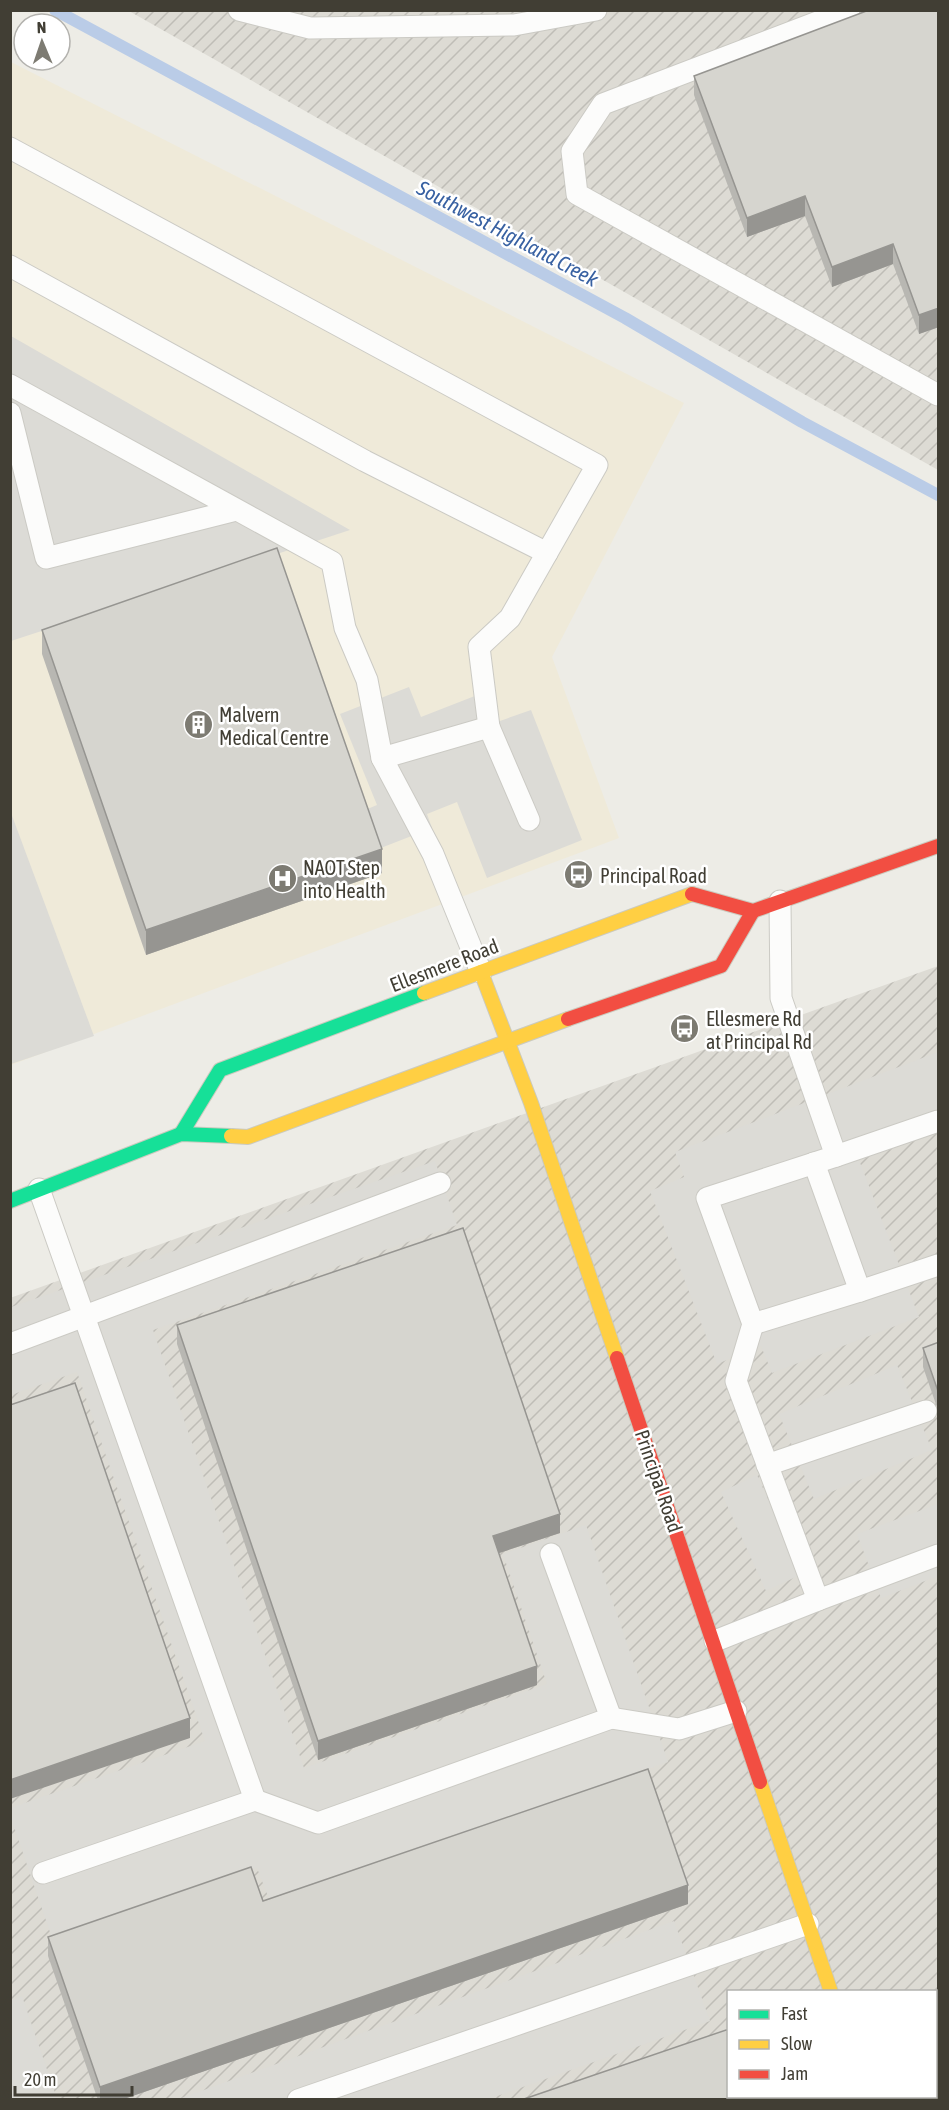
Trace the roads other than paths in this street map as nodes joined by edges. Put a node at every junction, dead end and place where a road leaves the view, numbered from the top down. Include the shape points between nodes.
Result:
1 (239, 10) edge
2 (596, 10) edge
3 (849, 10) edge
4 (10, 148) edge
5 (10, 266) edge
6 (10, 386) edge
7 (939, 395) edge
8 (10, 413) edge
9 (237, 510) junction
10 (547, 553) junction
11 (489, 727) junction
12 (382, 758) junction
13 (529, 820) dead end
14 (939, 846) edge
15 (780, 901) junction
16 (753, 911) junction
17 (481, 972) junction
18 (508, 1041) junction
19 (939, 1121) edge
20 (181, 1134) junction
21 (836, 1155) junction
22 (814, 1163) junction
23 (441, 1183) dead end
24 (39, 1189) junction
25 (10, 1201) edge
26 (939, 1265) edge
27 (860, 1291) junction
28 (85, 1315) junction
29 (753, 1324) junction
30 (10, 1344) edge
31 (926, 1411) dead end
32 (767, 1465) junction
33 (551, 1554) dead end
34 (939, 1556) edge
35 (818, 1600) junction
36 (714, 1641) junction
37 (736, 1711) junction
38 (611, 1719) junction
39 (255, 1800) junction
40 (43, 1873) dead end
41 (808, 1924) junction
42 (830, 1990) edge
43 (298, 2100) edge

1 - 2 lane via 310,28 514,25
3 - 7 lane via 603,104 572,151 577,194
4 - 10 lane via 597,465
5 - 10 lane via 365,461
6 - 9 lane
8 - 9 lane via 46,558
9 - 12 lane via 332,562 345,628 368,680
10 - 11 lane via 510,618 479,647
11 - 12 lane
11 - 13 lane
12 - 17 lane via 433,854
14 - 15 main road
15 - 16 main road
15 - 21 lane via 781,998
16 - 17 main road, Ellesmere Road via 690,893
16 - 18 main road via 722,966
17 - 18 main road, Principal Road
17 - 20 main road, Ellesmere Road via 220,1070
18 - 20 main road via 248,1137
18 - 36 main road, Principal Road
19 - 21 lane
20 - 24 main road
21 - 22 lane
22 - 27 lane
22 - 29 lane via 707,1198
23 - 28 lane
24 - 25 main road
24 - 28 lane
26 - 27 lane
27 - 29 lane
28 - 30 lane
28 - 39 lane
29 - 32 lane via 736,1381
31 - 32 lane
32 - 35 lane
33 - 38 lane
34 - 35 lane
35 - 36 lane
36 - 37 main road, Principal Road
37 - 38 lane via 679,1729
37 - 41 main road, Principal Road
38 - 39 lane via 318,1823
39 - 40 lane
41 - 42 main road, Principal Road
41 - 43 lane

